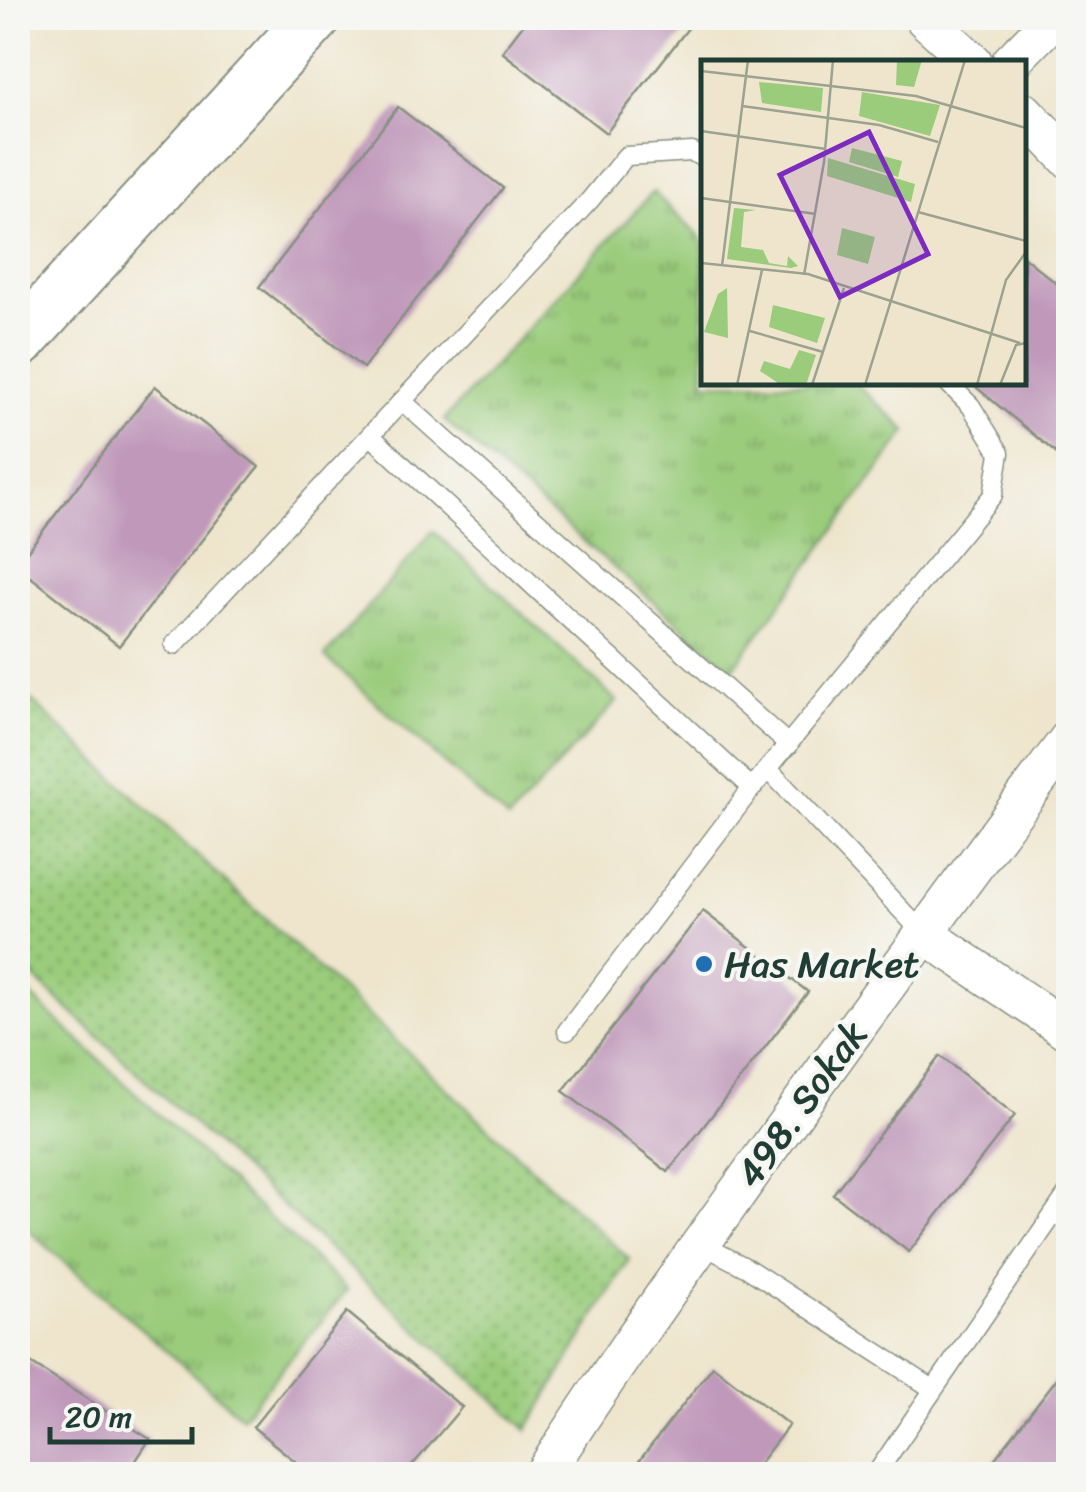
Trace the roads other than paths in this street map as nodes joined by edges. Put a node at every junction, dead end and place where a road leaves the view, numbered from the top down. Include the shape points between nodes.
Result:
1 (314, 18) edge
2 (924, 18) edge
3 (1054, 18) edge
4 (971, 60) edge
5 (1013, 60) edge
6 (1026, 114) edge
7 (701, 156) edge
8 (1068, 158) edge
9 (18, 342) edge
10 (951, 385) edge
11 (402, 400) junction
12 (370, 436) junction
13 (174, 645) dead end
14 (1068, 740) edge
15 (789, 745) junction
16 (768, 769) junction
17 (752, 788) junction
18 (923, 933) junction
19 (567, 1031) dead end
20 (1068, 1031) edge
21 (1068, 1193) edge
22 (700, 1244) junction
23 (933, 1390) junction
24 (544, 1474) edge
25 (876, 1474) edge

1 - 9 street
2 - 4 street
3 - 5 street
6 - 8 street
7 - 11 lane via 626,156
10 - 15 lane via 1000,453 993,496
11 - 12 lane
11 - 15 lane
12 - 13 lane
12 - 17 lane
14 - 18 street, 498. Sokak
15 - 16 lane
16 - 17 lane
16 - 18 lane
17 - 19 lane
18 - 20 street
18 - 22 street, 498. Sokak
21 - 23 lane
22 - 23 lane
22 - 24 street, 498. Sokak
23 - 25 lane

